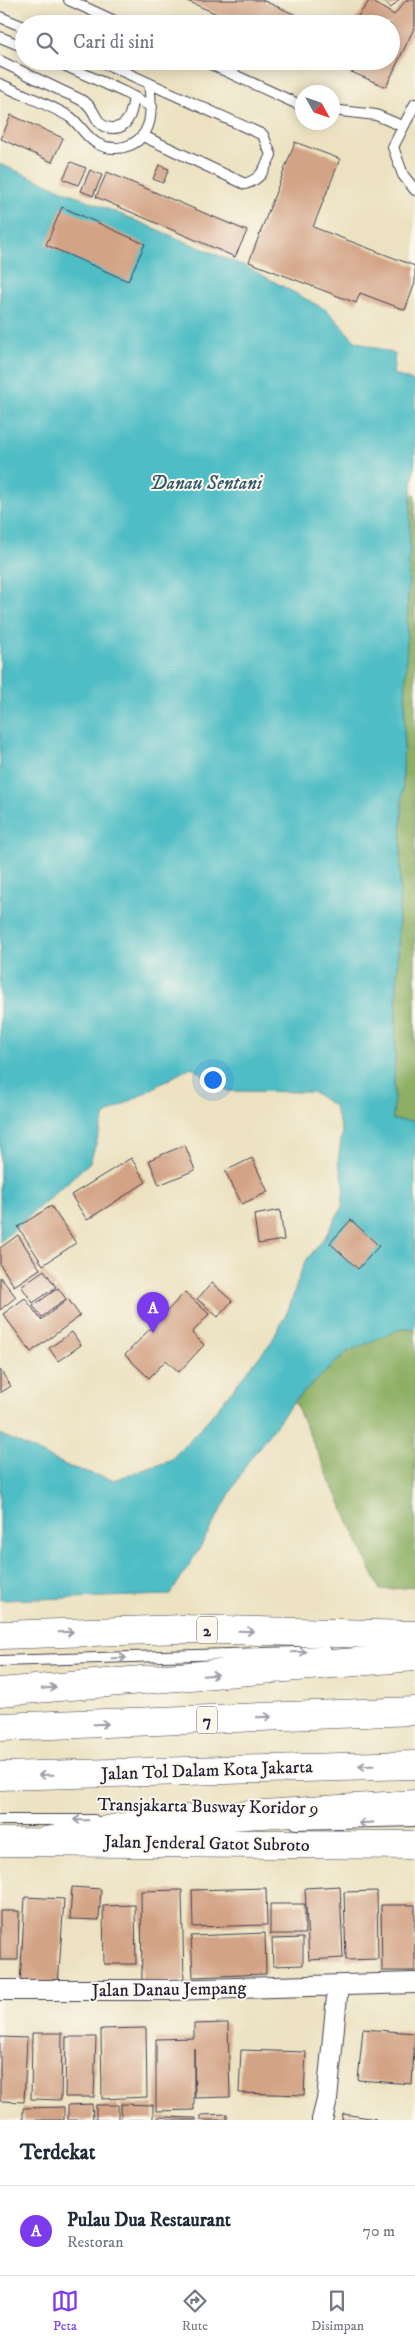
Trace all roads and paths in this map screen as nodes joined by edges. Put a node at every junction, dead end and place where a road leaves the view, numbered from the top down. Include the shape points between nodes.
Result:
1 (68, 0) edge
2 (101, 15) edge
3 (0, 17) edge
4 (15, 24) edge
5 (0, 37) edge
6 (15, 43) edge
7 (0, 61) edge
8 (15, 68) edge
9 (18, 70) edge
10 (75, 70) edge
11 (120, 70) edge
12 (224, 70) edge
13 (149, 83) junction
14 (0, 84) edge
15 (134, 97) junction
16 (295, 103) edge
17 (415, 104) edge
18 (152, 107) junction
19 (340, 111) edge
20 (402, 126) junction
21 (143, 136) junction
22 (415, 190) edge
23 (0, 1635) edge
24 (415, 1635) edge
25 (365, 1650) dead end
26 (415, 1650) edge
27 (335, 1651) dead end
28 (415, 1657) edge
29 (0, 1661) edge
30 (0, 1692) edge
31 (415, 1711) edge
32 (0, 1727) edge
33 (415, 1765) edge
34 (0, 1776) edge
35 (415, 1804) edge
36 (0, 1820) edge
37 (156, 1821) junction
38 (415, 1821) edge
39 (46, 1841) junction
40 (0, 1842) edge
41 (415, 1845) edge
42 (415, 1984) edge
43 (338, 1986) junction
44 (0, 1990) edge
45 (322, 2120) edge

1 - 2 lane
3 - 4 lane
5 - 6 lane
7 - 8 lane
9 - 15 lane via 86,103 96,120 111,128 126,121 131,114
10 - 15 lane
11 - 13 lane
12 - 16 lane
13 - 18 lane
13 - 21 lane via 263,134 271,155 262,175 244,184
14 - 21 lane via 72,118 98,144 115,149
15 - 18 lane
17 - 20 lane
18 - 21 lane via 150,124
19 - 20 lane via 376,115
20 - 22 lane via 393,148 403,175
23 -> 24 highway, 2 via 183,1629
25 - 26 lane
29 -> 27 lane
30 -> 28 highway
32 -> 31 highway, 7
33 -> 34 highway, Jalan Tol Dalam Kota Jakarta
35 - 37 highway
37 -> 36 lane, Transjakarta Busway Koridor 9
38 -> 37 lane, Transjakarta Busway Koridor 9 via 326,1825
37 - 39 highway
39 - 40 highway, Jalan Jenderal Gatot Subroto
39 - 41 highway, Jalan Jenderal Gatot Subroto
42 - 43 street, Jalan Danau Jempang
43 - 44 street, Jalan Danau Jempang
43 - 45 street via 327,2100

